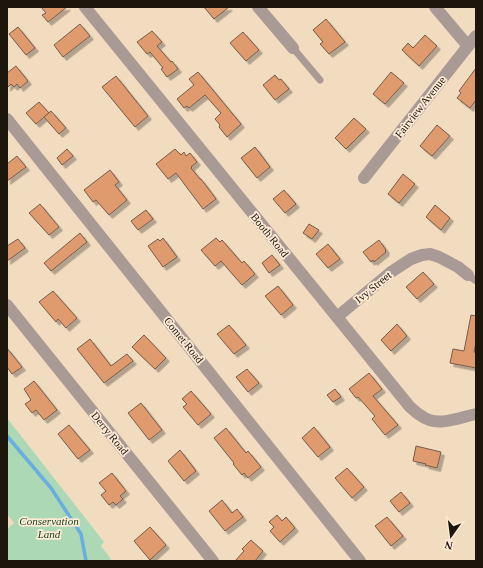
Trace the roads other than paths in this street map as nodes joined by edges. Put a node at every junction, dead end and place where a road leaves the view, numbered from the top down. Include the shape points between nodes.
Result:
1 (86, 7) edge
2 (258, 7) edge
3 (435, 7) edge
4 (476, 36) edge
5 (468, 46) junction
6 (293, 48) joint
7 (320, 80) dead end
8 (7, 119) edge
9 (364, 178) dead end
10 (472, 278) edge
11 (7, 305) edge
12 (336, 317) junction
13 (476, 414) edge
14 (213, 561) edge
15 (360, 561) edge

1 - 12 street, Booth Road
2 - 6 street
3 - 5 street
4 - 5 street, Fairview Avenue
5 - 9 street, Fairview Avenue
6 - 7 lane
8 - 15 street, Comet Road
10 - 12 street, Ivy Street via 439,256 430,254 411,258
11 - 14 street, Derry Road
12 - 13 street, Booth Road via 419,415 438,422

